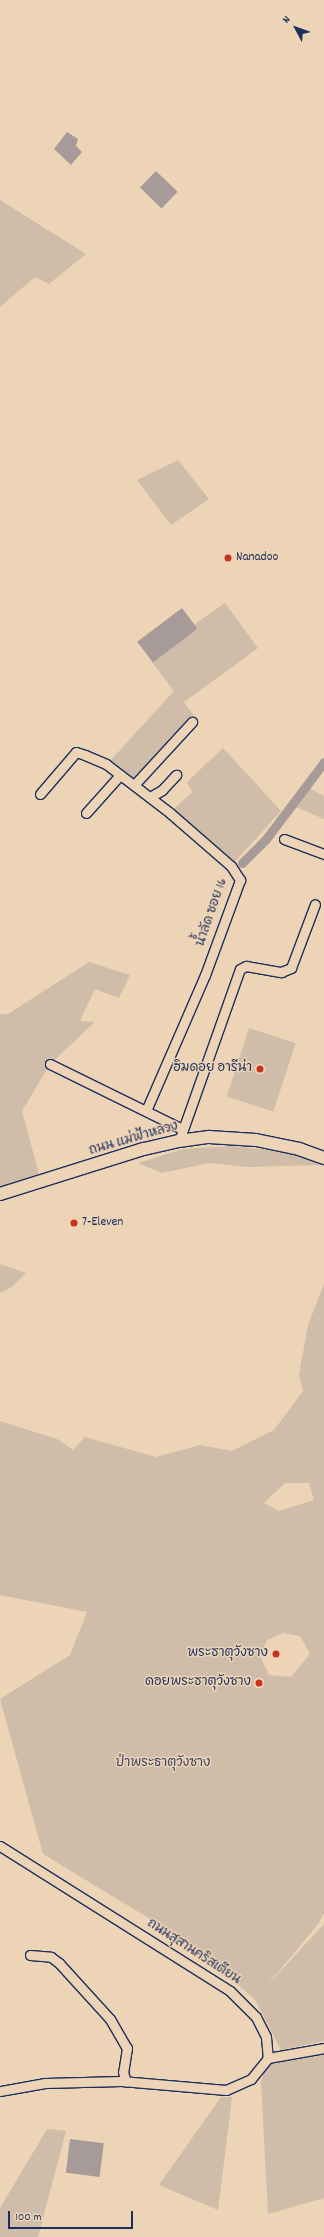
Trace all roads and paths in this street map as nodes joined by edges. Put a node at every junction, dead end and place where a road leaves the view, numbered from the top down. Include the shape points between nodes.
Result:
1 (192, 722) dead end
2 (120, 775) junction
3 (176, 775) dead end
4 (134, 785) junction
5 (40, 794) dead end
6 (150, 797) junction
7 (86, 813) dead end
8 (284, 839) dead end
9 (324, 854) edge
10 (315, 904) dead end
11 (50, 1064) dead end
12 (146, 1111) junction
13 (180, 1135) junction
14 (324, 1158) edge
15 (0, 1194) edge
16 (0, 1846) edge
17 (30, 1955) dead end
18 (324, 2048) edge
19 (268, 2058) junction
20 (126, 2082) junction
21 (0, 2091) edge

1 - 4 street
2 - 4 street, น้ำลัด ซอย 16
2 - 5 street, น้ำลัด ซอย 16 via 106,764 76,752
2 - 7 street
3 - 6 street via 162,790
4 - 6 street, น้ำลัด ซอย 16
6 - 12 street, น้ำลัด ซอย 16 via 231,866 240,880 205,975
8 - 9 street
10 - 13 street via 292,968 281,972 246,966 240,968
11 - 12 street
12 - 13 street
13 - 14 street, ถนน แม่ฟ้าหลวง via 256,1140 299,1149
13 - 15 street, ถนน แม่ฟ้าหลวง
16 - 19 street, ถนนสุสานคริสเตียน via 230,1990 256,2017 266,2037
17 - 20 street via 51,1957 59,1963 110,2019 127,2048 123,2072
18 - 19 street
19 - 20 street via 251,2079 226,2090
20 - 21 street via 45,2083

